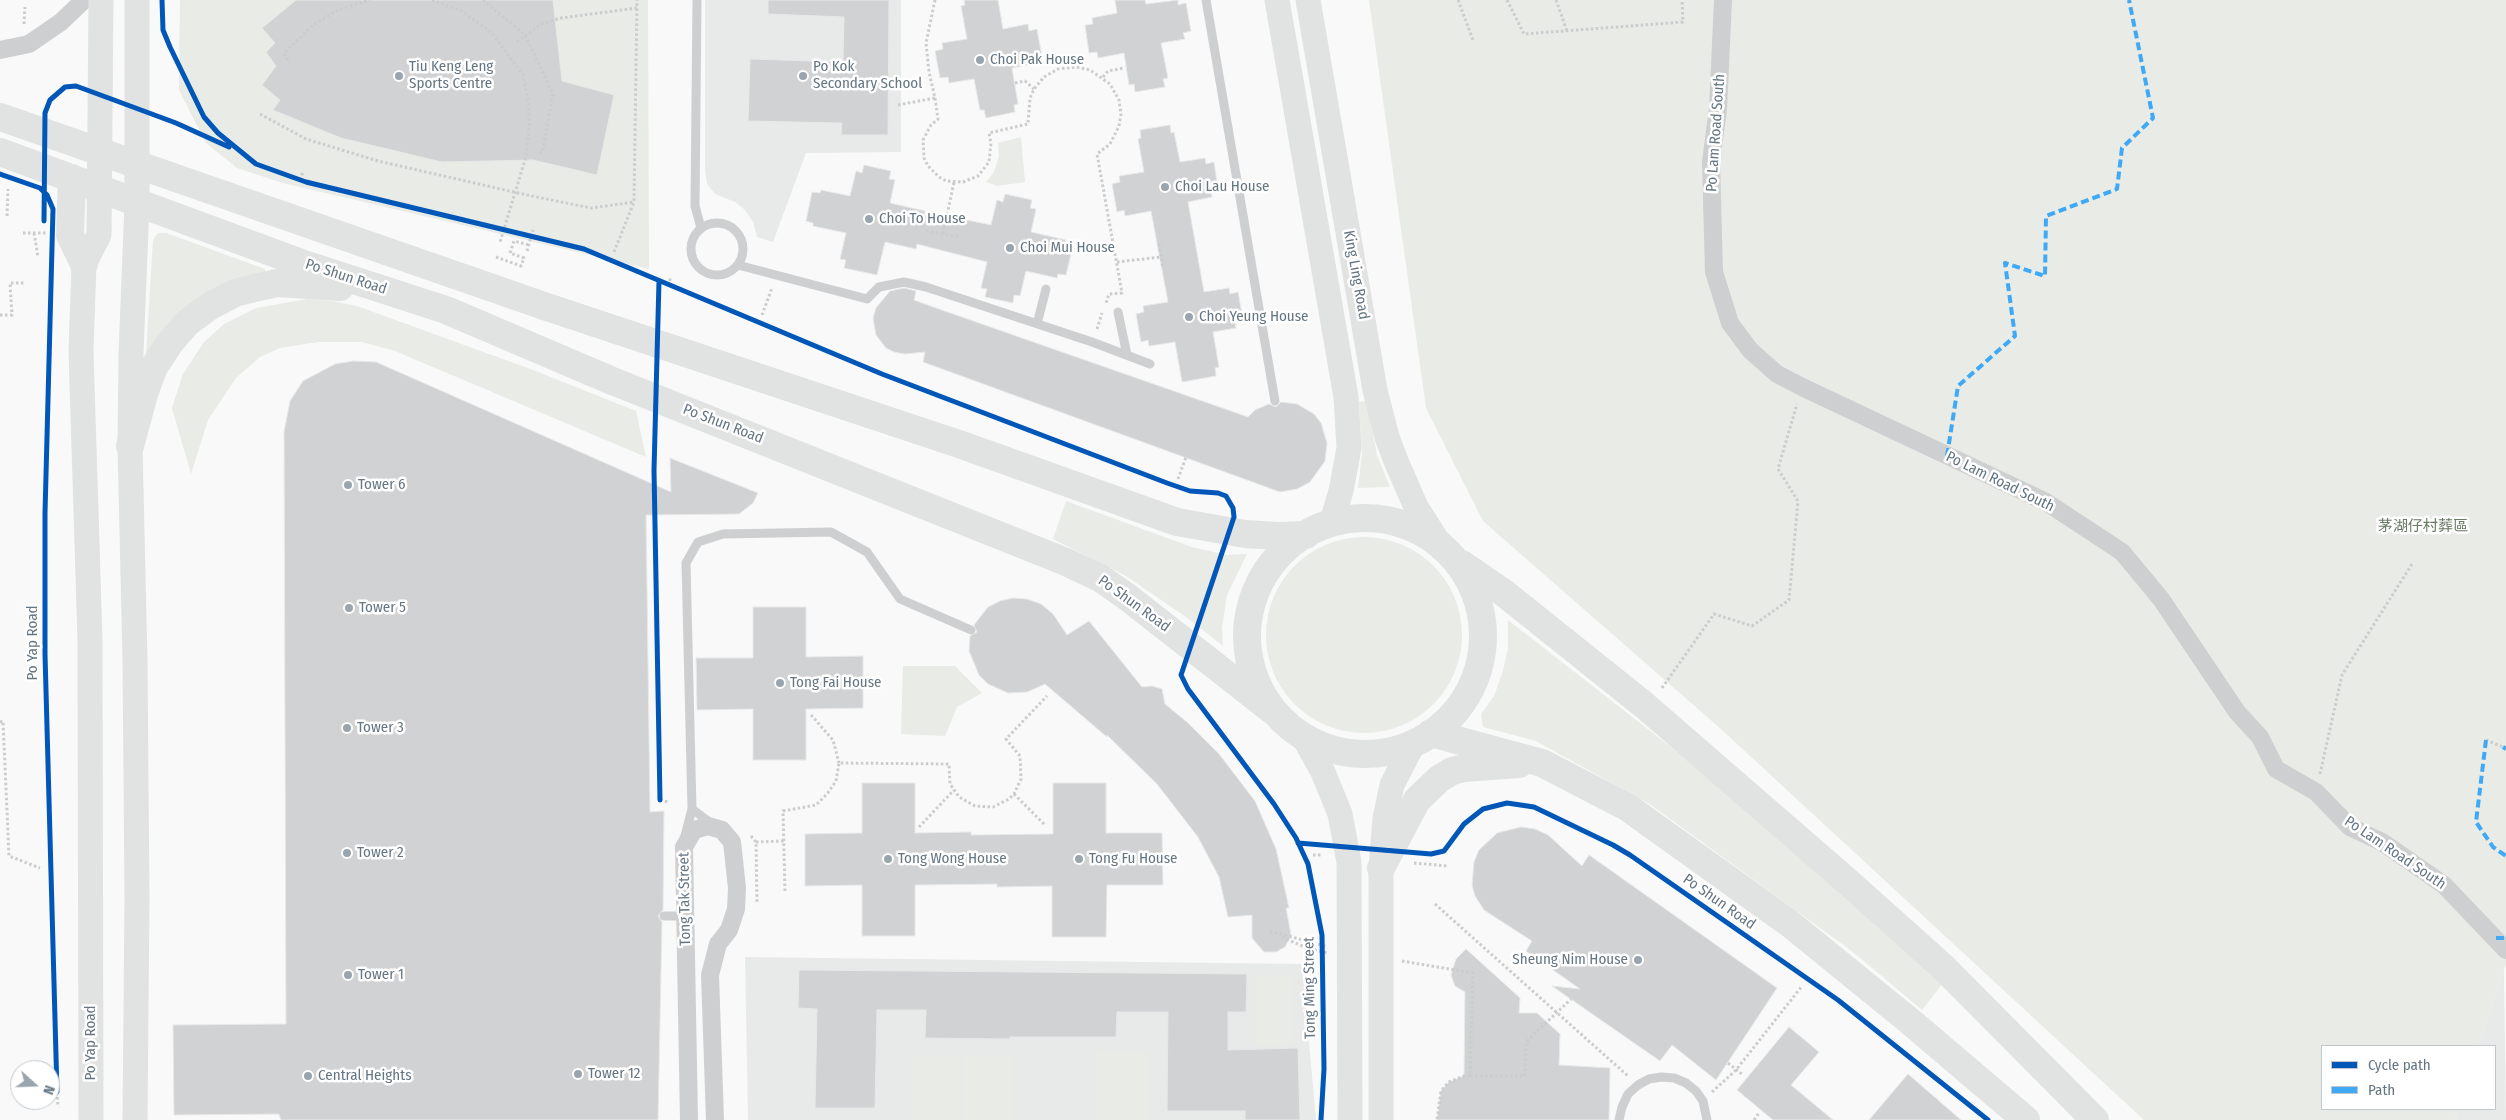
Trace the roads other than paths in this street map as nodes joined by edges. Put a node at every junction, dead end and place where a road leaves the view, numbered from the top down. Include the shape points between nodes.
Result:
1 (84, 0) edge
2 (101, 0) edge
3 (137, 0) edge
4 (697, 0) edge
5 (1206, 0) edge
6 (1277, 0) edge
7 (1308, 0) edge
8 (1723, 0) edge
9 (0, 50) edge
10 (0, 117) edge
11 (0, 152) edge
12 (99, 153) junction
13 (138, 166) junction
14 (72, 178) junction
15 (99, 189) junction
16 (138, 204) junction
17 (701, 228) junction
18 (84, 264) junction
19 (738, 265) junction
20 (1046, 289) dead end
21 (446, 310) junction
22 (1118, 312) dead end
23 (1037, 324) junction
24 (1127, 355) junction
25 (1150, 364) dead end
26 (1275, 401) dead end
27 (130, 446) junction
28 (1332, 521) junction
29 (1306, 535) junction
30 (1437, 540) junction
31 (1462, 564) junction
32 (971, 630) dead end
33 (1273, 711) junction
34 (1304, 738) junction
35 (1422, 738) junction
36 (1542, 763) junction
37 (692, 809) junction
38 (715, 827) junction
39 (684, 847) junction
40 (1381, 868) junction
41 (664, 916) dead end
42 (685, 916) junction
43 (2506, 950) edge
44 (91, 1120) edge
45 (135, 1120) edge
46 (689, 1120) edge
47 (715, 1120) edge
48 (1350, 1120) edge
49 (1381, 1120) edge
50 (1620, 1120) edge
51 (1707, 1120) edge
52 (2026, 1120) edge
53 (2095, 1120) edge

1 - 9 street via 61,22 29,44
2 - 12 main road, Po Yap Road
3 - 13 main road
4 - 17 lane via 694,206
5 - 26 lane
6 - 28 main road, King Ling Road via 1346,397 1349,448
7 - 30 main road, King Ling Road via 1387,437 1416,507
8 - 43 street, Po Lam Road South via 1712,162 1714,272 1730,323 1757,356 1778,374 1802,387 2046,502 2122,552 2161,599 2237,712 2260,737 2276,769 2316,792 2350,827 2382,842 2444,885
10 - 12 main road
11 - 14 main road, Po Shun Road
12 - 13 main road
12 - 15 main road, Po Yap Road
13 - 16 main road
13 - 29 main road via 547,308 959,444 1177,522 1245,534
14 - 15 main road, Po Shun Road
14 - 18 main road via 70,235
15 - 16 main road, Po Shun Road
15 - 18 main road, Po Yap Road via 99,234
16 - 21 main road, Po Shun Road via 301,263
16 - 27 main road
17 - 19 lane via 717,223 739,233 744,249
17 - 19 lane via 695,235 691,252 699,268 715,276 732,271
18 - 44 main road, Po Yap Road via 81,351 90,640
19 - 23 lane via 867,299 879,287 904,282 926,286
20 - 23 lane
21 - 27 main road via 349,288 300,283 277,283 235,293 187,323 168,344 154,367
21 - 33 main road, Po Shun Road via 610,380 1091,574 1126,596
22 - 24 lane
23 - 24 lane
24 - 25 lane
27 - 45 main road via 137,898
28 - 29 main road
28 - 30 main road via 1387,519 1409,525
29 - 33 main road via 1282,554 1268,571 1251,610 1248,631 1252,666
30 - 31 main road
31 - 35 main road via 1475,590 1481,612 1484,633 1481,652 1468,691 1456,708
31 - 53 main road via 1504,593 1644,705 1848,882 1944,968
32 - 37 lane via 900,599 867,552 831,532 723,534 698,542 686,563
33 - 34 main road, Po Shun Road
34 - 35 main road, Po Shun Road via 1329,749 1356,754 1384,753
34 - 48 main road via 1324,772 1340,814 1349,862
35 - 36 main road, Po Shun Road
35 - 40 main road via 1397,774 1390,794
36 - 40 main road via 1464,768 1439,779 1417,800
36 - 52 main road, Po Shun Road via 1627,807 1789,923
37 - 38 lane
37 - 39 lane
38 - 39 street, Tong Tak Street via 694,830
38 - 47 street, Tong Tak Street via 727,834 732,842 738,888 736,909 729,930 718,944 710,975
39 - 42 street, Tong Tak Street
40 - 49 main road
41 - 42 lane
42 - 46 street, Tong Tak Street
50 - 51 lane via 1628,1094 1638,1085 1655,1078 1674,1078 1696,1091 1703,1102

